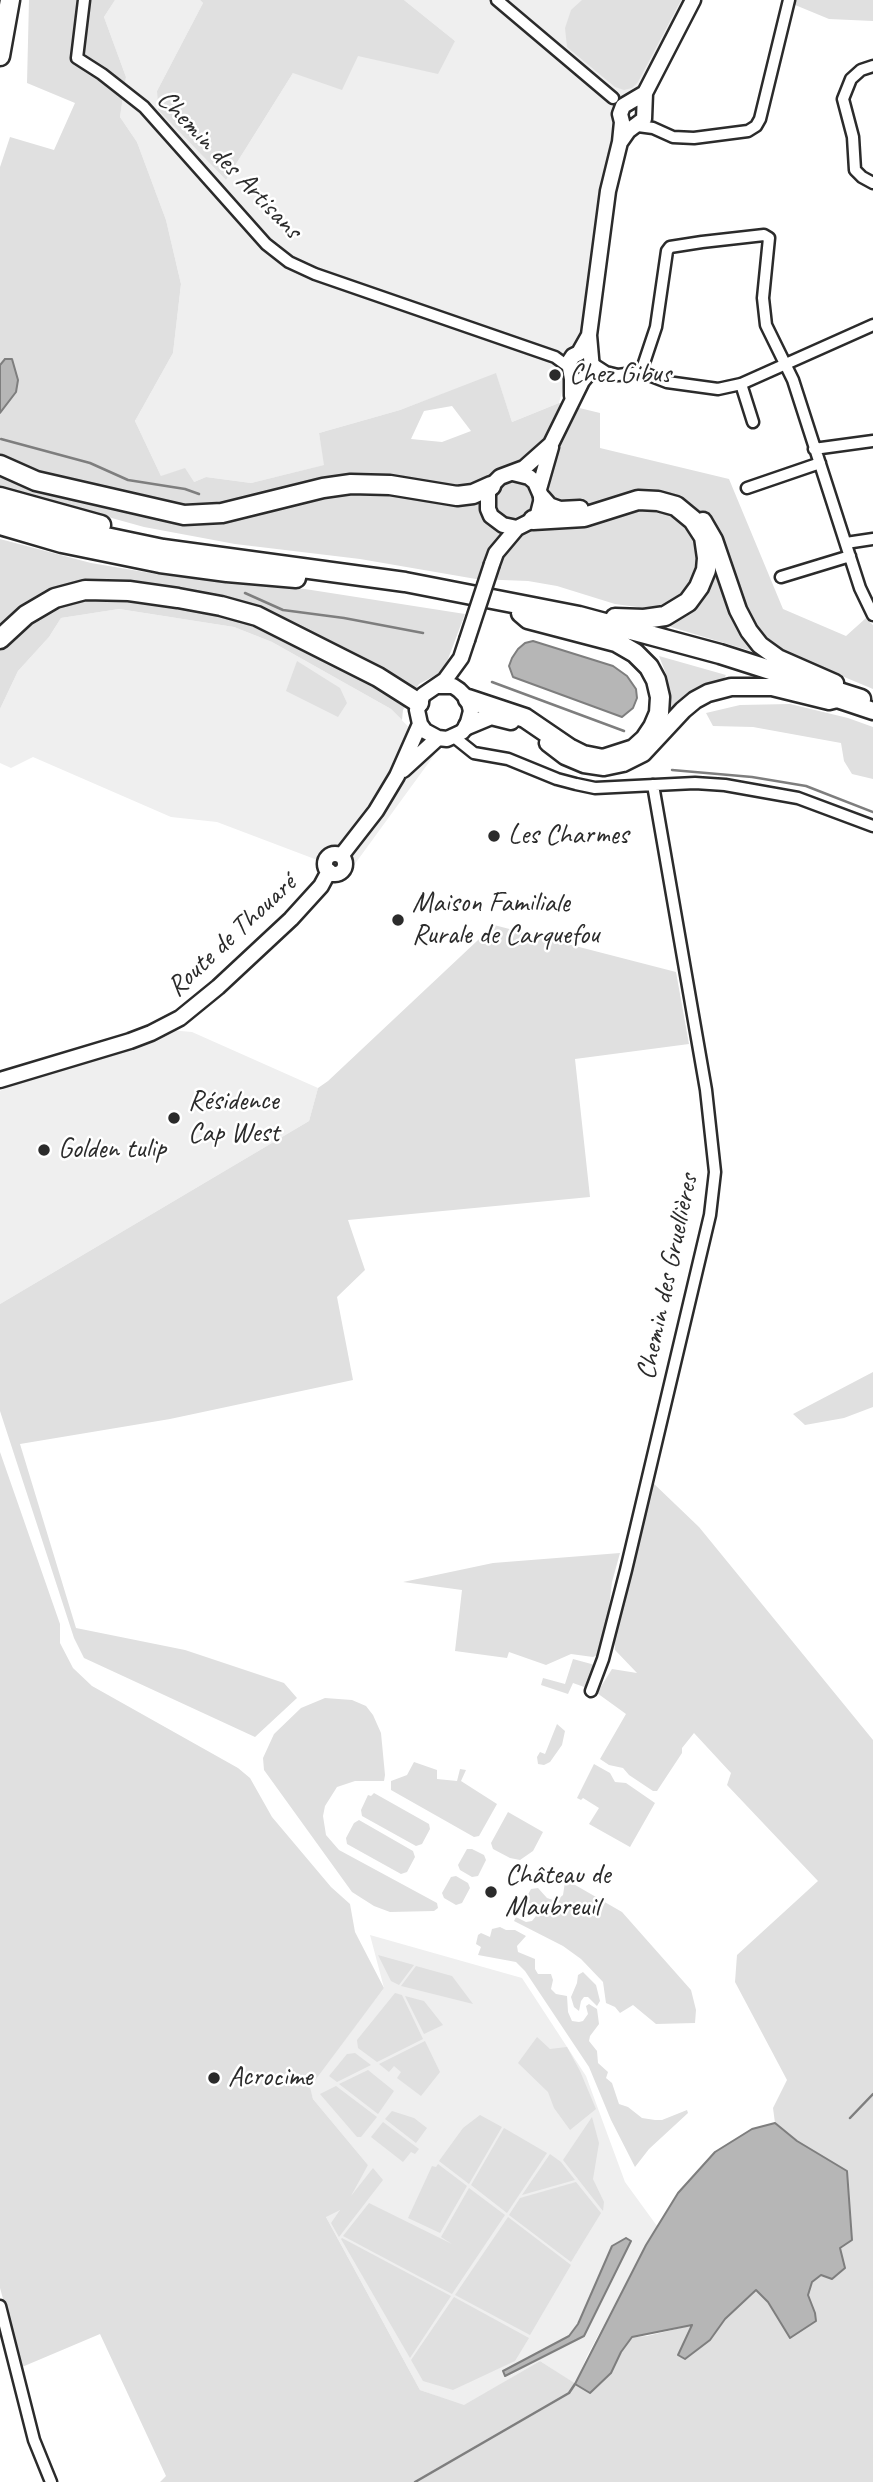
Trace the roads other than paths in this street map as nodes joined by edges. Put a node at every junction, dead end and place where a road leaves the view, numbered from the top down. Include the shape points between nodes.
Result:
1 (10, 0) edge
2 (84, 0) edge
3 (497, 0) edge
4 (693, 0) edge
5 (789, 0) edge
6 (0, 56) edge
7 (873, 66) edge
8 (633, 114) junction
9 (873, 183) edge
10 (873, 326) edge
11 (581, 365) junction
12 (785, 365) junction
13 (641, 372) junction
14 (741, 384) junction
15 (753, 422) dead end
16 (873, 441) edge
17 (551, 444) junction
18 (814, 449) junction
19 (820, 463) junction
20 (0, 466) edge
21 (513, 473) junction
22 (491, 486) junction
23 (747, 488) dead end
24 (540, 494) junction
25 (0, 497) edge
26 (0, 511) edge
27 (496, 521) junction
28 (525, 524) junction
29 (0, 525) edge
30 (873, 539) edge
31 (846, 543) junction
32 (850, 556) junction
33 (232, 559) junction
34 (494, 559) junction
35 (780, 577) dead end
36 (521, 613) junction
37 (873, 615) edge
38 (579, 616) junction
39 (0, 639) edge
40 (461, 658) junction
41 (438, 685) junction
42 (466, 697) junction
43 (838, 699) junction
44 (419, 703) junction
45 (869, 705) edge
46 (420, 724) junction
47 (461, 731) junction
48 (438, 738) junction
49 (397, 776) junction
50 (653, 785) junction
51 (873, 826) edge
52 (0, 1080) edge
53 (591, 1691) dead end
54 (0, 2305) edge
55 (51, 2482) edge

1 - 6 highway
2 - 11 street, Chemin des Artisans via 77,58 144,107 265,244 289,262
3 - 8 street
4 - 8 main road
5 - 8 street via 756,126 748,131 673,137
7 - 9 street via 850,79 844,99 855,170
8 - 11 main road via 620,142 606,200
10 - 12 street, Chemin des Artisans
11 - 13 street, Chemin des Artisans via 624,375
11 - 17 main road via 571,402
12 - 13 street via 766,325 762,298 770,246 764,235 670,247 656,327
12 - 14 street, Chemin des Artisans
12 - 18 street
13 - 14 street, Chemin des Artisans via 667,382 718,388
14 - 15 street
16 - 18 street
17 - 21 main road via 536,460
17 - 24 main road
18 - 19 street
19 - 23 street
19 - 31 street
20 - 22 highway via 36,481 184,515 222,513 351,484 457,496
21 - 22 main road
21 - 24 main road via 529,477
22 - 27 main road via 488,509
24 - 28 main road via 541,506
24 - 45 main road via 549,506 572,511 640,492 673,496 707,526 738,610 760,645 795,666 858,692
25 - 33 highway via 116,530 223,552
26 - 33 highway via 122,541
27 - 28 main road
27 - 34 main road
28 - 34 main road
28 - 38 highway via 575,519 638,500 658,501 676,506 704,537 706,570 688,602 665,616 644,619
29 - 36 highway via 160,563 354,583
30 - 31 street
31 - 32 street
32 - 35 street
32 - 37 street
33 - 38 highway via 405,582
34 - 40 main road, bridge
36 - 42 highway via 528,619 615,642 635,653 656,680 659,713 653,727 634,749 603,759 569,748 525,718
36 - 43 highway via 649,642
38 - 45 highway via 720,654
39 - 44 highway via 26,615 55,598 85,590 141,592 257,616 378,677
40 - 41 main road
40 - 42 main road
41 - 42 main road via 453,686
41 - 44 main road
42 - 47 main road via 471,711
43 - 45 main road
43 - 47 main road via 759,686 719,689 682,710 643,752 604,767 575,761 508,719 491,716
44 - 46 main road
46 - 48 main road
46 - 49 main road
47 - 48 main road
47 - 50 street via 474,753 508,759 557,779 595,788
48 - 49 main road
49 - 52 main road, Route de Thouaré via 341,856 328,857 325,865 329,871 321,886 180,1018 141,1037
50 - 51 street via 695,783 759,790 798,798
50 - 53 street, Chemin des Gruellières via 706,1090 715,1172 710,1216 626,1570
54 - 55 street via 34,2440

